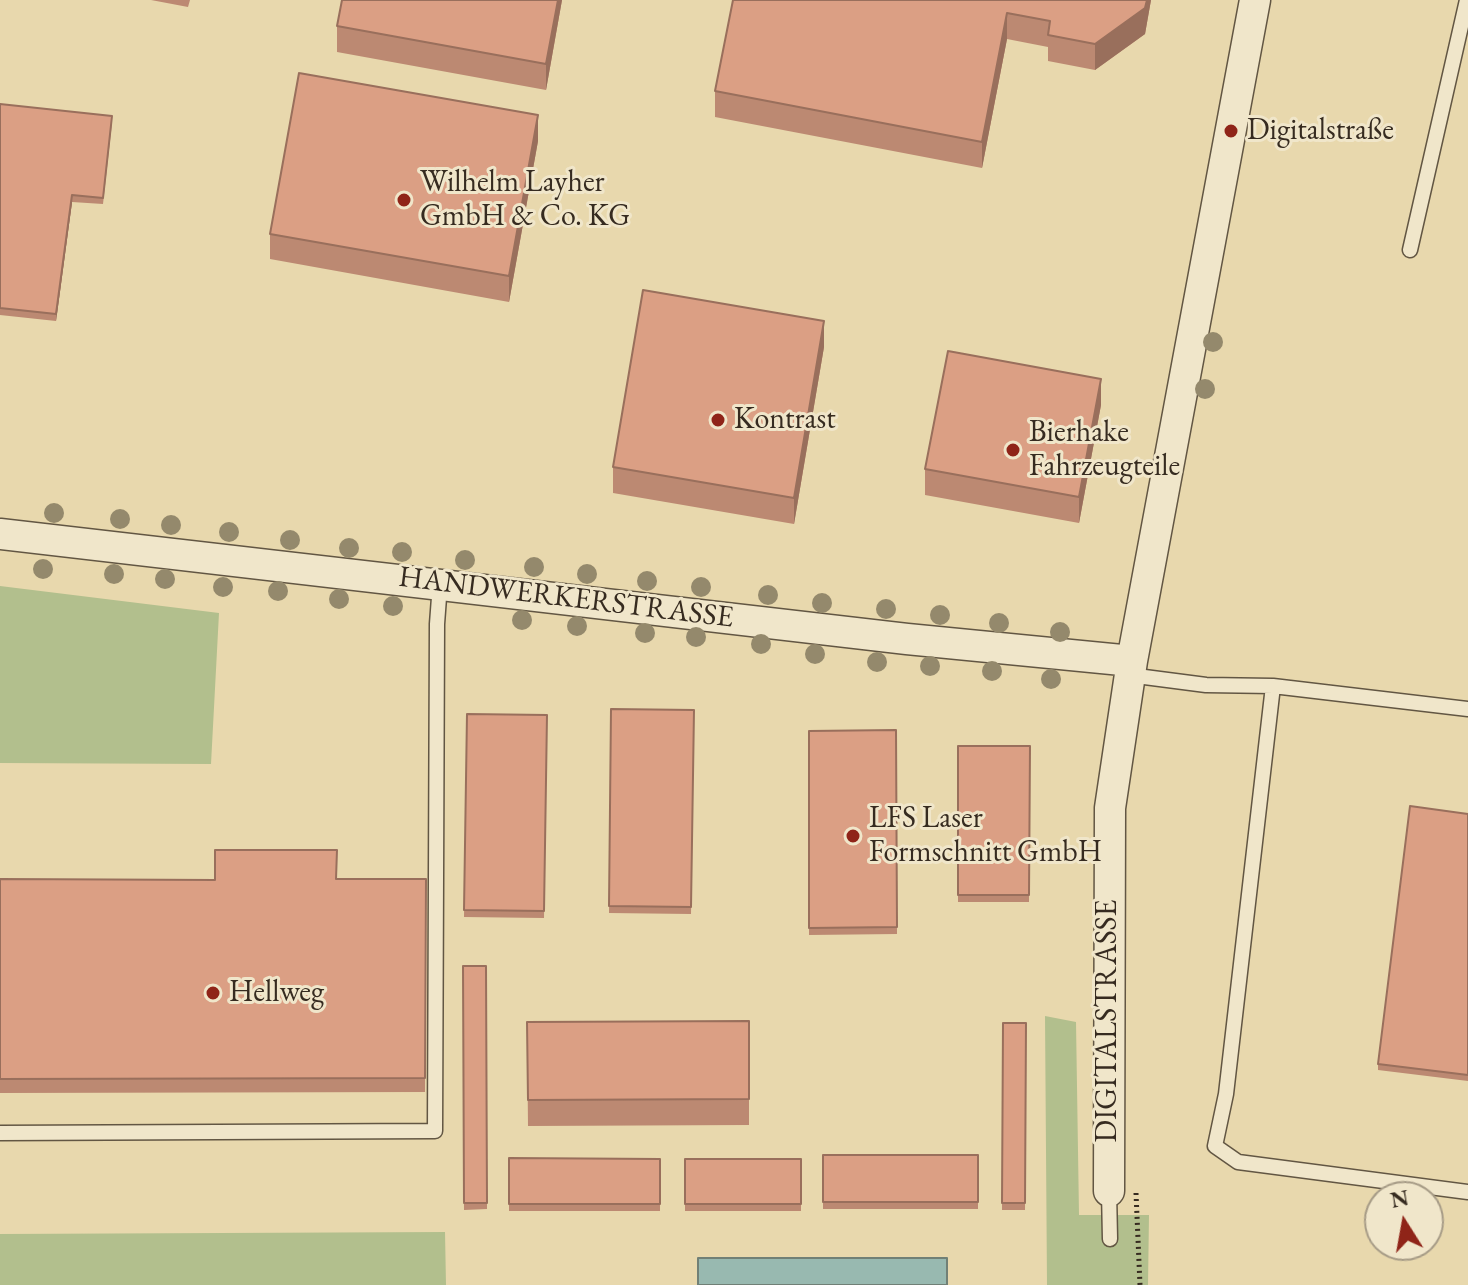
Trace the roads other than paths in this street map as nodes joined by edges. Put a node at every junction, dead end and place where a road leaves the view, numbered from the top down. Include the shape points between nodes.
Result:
1 (1255, 0) edge
2 (1467, 0) edge
3 (1410, 250) dead end
4 (0, 534) edge
5 (440, 584) junction
6 (1131, 668) junction
7 (1273, 686) junction
8 (1468, 709) edge
9 (0, 1133) edge
10 (1109, 1191) joint
11 (1468, 1192) edge
12 (1110, 1239) dead end

1 - 6 street, DIGITALSTRASSE
2 - 3 lane
4 - 5 street, HANDWERKERSTRASSE
5 - 6 street, HANDWERKERSTRASSE
5 - 9 lane via 435,1131
6 - 7 lane via 1206,685
6 - 10 street, DIGITALSTRASSE via 1108,850
7 - 8 lane
7 - 11 lane via 1226,1094 1215,1146 1238,1162
10 - 12 lane

